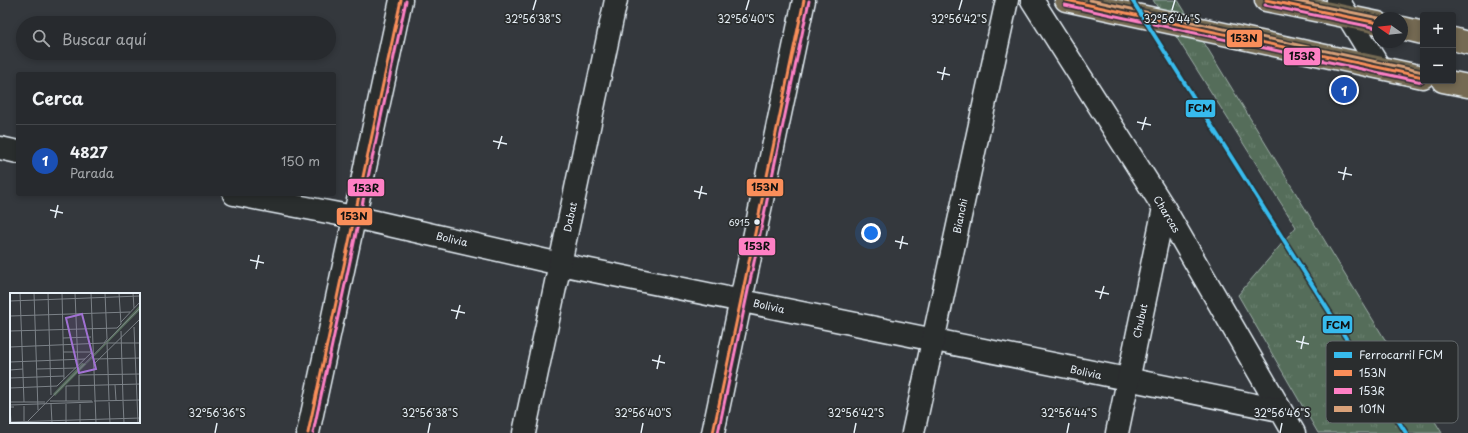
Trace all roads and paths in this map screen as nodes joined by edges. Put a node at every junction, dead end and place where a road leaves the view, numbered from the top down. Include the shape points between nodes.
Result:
1 (401, 0) edge
2 (616, 0) edge
3 (804, 0) edge
4 (1007, 0) edge
5 (1032, 0) edge
6 (1066, 0) edge
7 (1266, 0) edge
8 (1343, 8) edge
9 (1372, 20) edge
10 (1408, 29) edge
11 (1420, 32) edge
12 (1456, 41) edge
13 (1468, 43) edge
14 (1379, 67) junction
15 (1420, 76) edge
16 (1456, 84) edge
17 (1468, 86) edge
18 (0, 148) edge
19 (16, 152) edge
20 (244, 196) edge
21 (1164, 208) junction
22 (354, 217) junction
23 (560, 264) junction
24 (741, 300) junction
25 (933, 340) junction
26 (1128, 380) junction
27 (1280, 410) junction
28 (308, 433) edge
29 (524, 433) edge
30 (713, 433) edge
31 (913, 433) edge
32 (1116, 433) edge
33 (1294, 433) edge

1 - 22 street
2 - 23 street, Dabat
3 - 24 street
4 - 25 street, Bianchi
5 - 21 street, Charcas
6 - 14 main road
7 - 8 main road
8 - 9 main road
8 - 14 street
10 - 11 main road
12 - 13 main road
14 - 15 main road
16 - 17 main road
18 - 19 street
20 - 22 street, Bolivia
21 - 26 street, Chubut
21 - 27 street, Charcas
22 - 23 street, Bolivia
22 - 28 street
23 - 24 street, Bolivia
23 - 29 street, Dabat
24 - 25 street, Bolivia
24 - 30 street
25 - 26 street, Bolivia
25 - 31 street, Bianchi
26 - 27 street, Bolivia
26 - 32 street, Chubut
27 - 33 street, Charcas

